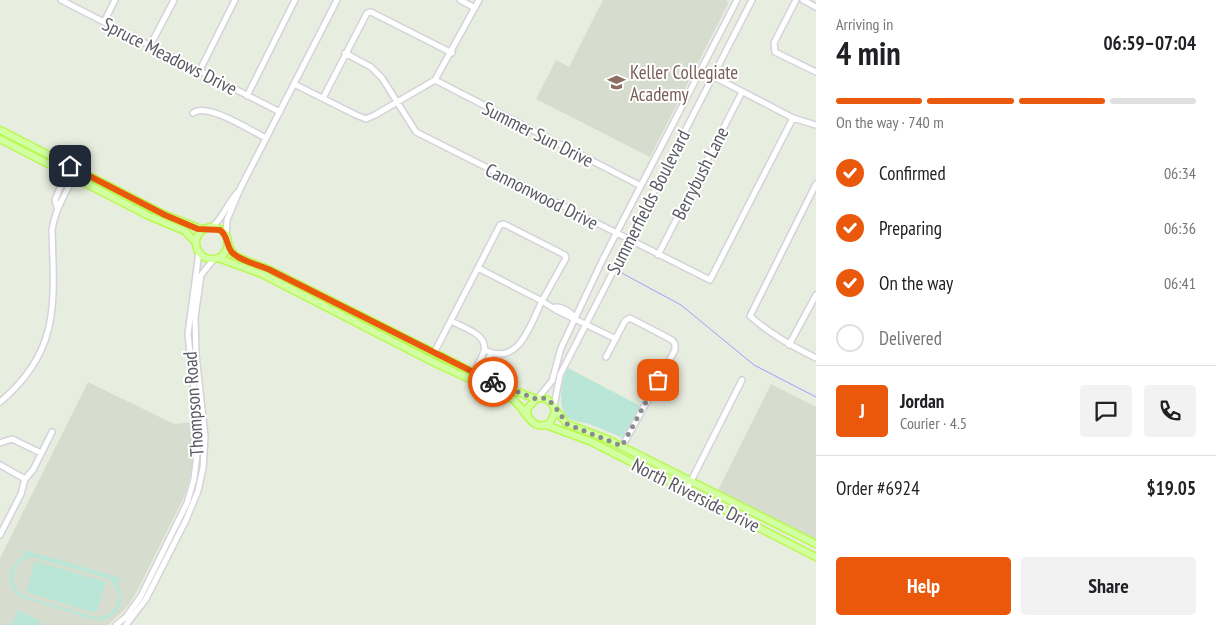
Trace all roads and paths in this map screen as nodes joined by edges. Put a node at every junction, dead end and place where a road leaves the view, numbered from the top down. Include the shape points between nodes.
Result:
1 (61, 0) edge
2 (115, 0) edge
3 (174, 0) edge
4 (235, 0) edge
5 (295, 0) edge
6 (337, 0) edge
7 (460, 0) edge
8 (479, 0) edge
9 (737, 0) edge
10 (752, 0) edge
11 (796, 0) edge
12 (804, 0) edge
13 (816, 7) edge
14 (475, 8) junction
15 (104, 22) junction
16 (150, 46) junction
17 (345, 53) junction
18 (452, 53) junction
19 (701, 70) junction
20 (199, 72) junction
21 (816, 72) edge
22 (712, 76) junction
23 (435, 80) junction
24 (294, 84) junction
25 (742, 92) junction
26 (247, 96) junction
27 (323, 98) junction
28 (396, 103) junction
29 (280, 112) junction
30 (193, 113) dead end
31 (793, 118) junction
32 (816, 125) edge
33 (0, 130) edge
34 (266, 138) junction
35 (0, 140) edge
36 (70, 166) junction
37 (78, 170) junction
38 (66, 173) junction
39 (74, 177) junction
40 (816, 184) edge
41 (642, 186) junction
42 (240, 190) junction
43 (57, 207) junction
44 (207, 229) junction
45 (617, 234) junction
46 (227, 240) junction
47 (629, 240) junction
48 (196, 243) junction
49 (199, 252) junction
50 (658, 255) junction
51 (216, 258) junction
52 (478, 268) junction
53 (816, 295) edge
54 (542, 301) junction
55 (350, 311) junction
56 (192, 317) junction
57 (347, 317) junction
58 (576, 318) junction
59 (451, 321) junction
60 (586, 323) junction
61 (616, 339) junction
62 (789, 345) junction
63 (485, 350) junction
64 (434, 353) junction
65 (492, 353) junction
66 (606, 357) dead end
67 (816, 358) edge
68 (477, 374) junction
69 (742, 380) dead end
70 (537, 399) junction
71 (0, 402) edge
72 (554, 407) junction
73 (528, 417) junction
74 (546, 425) junction
75 (198, 430) junction
76 (204, 431) junction
77 (52, 432) dead end
78 (0, 443) edge
79 (622, 446) junction
80 (41, 453) junction
81 (0, 466) edge
82 (25, 479) junction
83 (691, 481) junction
84 (686, 490) junction
85 (187, 512) junction
86 (0, 535) edge
87 (816, 544) edge
88 (816, 557) edge
89 (151, 582) junction
90 (116, 625) edge
91 (126, 625) edge

1 - 15 street, Spruce Meadows Drive
2 - 15 street
3 - 16 street
4 - 20 street
5 - 26 street
6 - 24 street
7 - 14 street
8 - 14 street
9 - 19 street, Summerfields Boulevard
10 - 22 street, Summerfields Boulevard
11 - 21 street via 774,44 775,52
12 - 13 street
14 - 18 street
15 - 16 street, Spruce Meadows Drive
16 - 20 street, Spruce Meadows Drive
17 - 18 street via 367,12 371,12
17 - 27 street
17 - 28 street, Cannonwood Drive via 371,67 382,78
18 - 23 street
19 - 22 street
19 - 41 street, Summerfields Boulevard
20 - 26 street, Spruce Meadows Drive
22 - 25 street
22 - 47 street, Summerfields Boulevard
23 - 28 street
23 - 41 street, Summer Sun Drive
24 - 27 street
24 - 29 street
25 - 31 street
25 - 50 street, Berrybush Lane
26 - 29 street, Spruce Meadows Drive
27 - 28 street via 366,119
28 - 45 street, Cannonwood Drive via 416,132
29 - 34 street
30 - 34 street via 200,109 211,110
31 - 32 street
31 - 50 street, Cannonwood Drive via 710,280
33 - 36 main road, North Riverside Drive
34 - 42 street
35 - 38 main road
36 - 37 main road, North Riverside Drive
36 - 38 street
37 - 39 street
37 - 44 main road, North Riverside Drive via 165,215
38 - 39 main road
38 - 43 street via 54,200
39 - 43 street via 63,202
39 - 48 main road via 185,231
40 - 62 street via 750,316
41 - 45 street, Summerfields Boulevard
42 - 44 street via 228,202 218,222
42 - 46 street via 227,220
43 - 71 street via 52,230 54,292 49,331 30,371
44 - 46 main road, North Riverside Drive via 220,230
44 - 48 main road via 198,236
45 - 47 street, Cannonwood Drive
45 - 58 street, Summerfields Boulevard
46 - 51 main road via 225,252
46 - 55 main road, North Riverside Drive via 235,256 264,267
47 - 50 street, Cannonwood Drive
47 - 60 street, Summerfields Boulevard
48 - 49 main road
49 - 51 main road, North Riverside Drive via 204,257
49 - 56 street, Thompson Road
51 - 56 street, Thompson Road via 201,275
51 - 57 main road, North Riverside Drive via 262,274
52 - 54 street
52 - 54 street via 500,225 507,224 562,252 566,258
52 - 59 street
53 - 62 street
54 - 58 street
54 - 65 street via 519,346 507,354
55 - 57 main road
55 - 64 main road, North Riverside Drive
56 - 75 street, Thompson Road via 189,356
56 - 76 street, Thompson Road
57 - 73 main road, North Riverside Drive via 511,398 520,404
58 - 60 street
58 - 70 street, Summerfields Boulevard via 561,348 552,381
59 - 63 street via 475,333
59 - 64 street
60 - 61 street
60 - 72 street, Summerfields Boulevard via 560,375
61 - 66 street
61 - 79 street via 630,318 672,340 676,347
62 - 67 street
63 - 65 street
63 - 68 street
64 - 68 main road, North Riverside Drive
65 - 68 street
68 - 70 main road, North Riverside Drive
69 - 83 street
70 - 72 main road, North Riverside Drive via 550,400
70 - 73 main road via 529,405
72 - 74 main road via 555,416
72 - 79 main road, North Riverside Drive via 567,424
73 - 74 main road, North Riverside Drive via 538,426
74 - 84 main road, North Riverside Drive via 592,442
75 - 76 street
75 - 85 street, Thompson Road via 197,467
76 - 85 street, Thompson Road via 203,468 198,491
77 - 80 street
78 - 80 street via 12,439
79 - 83 main road, North Riverside Drive
80 - 82 street
81 - 82 street
82 - 86 street
83 - 84 street
83 - 87 main road, North Riverside Drive
84 - 88 main road, North Riverside Drive
85 - 89 street, Thompson Road
89 - 90 street, Thompson Road
89 - 91 street, Thompson Road via 142,606

